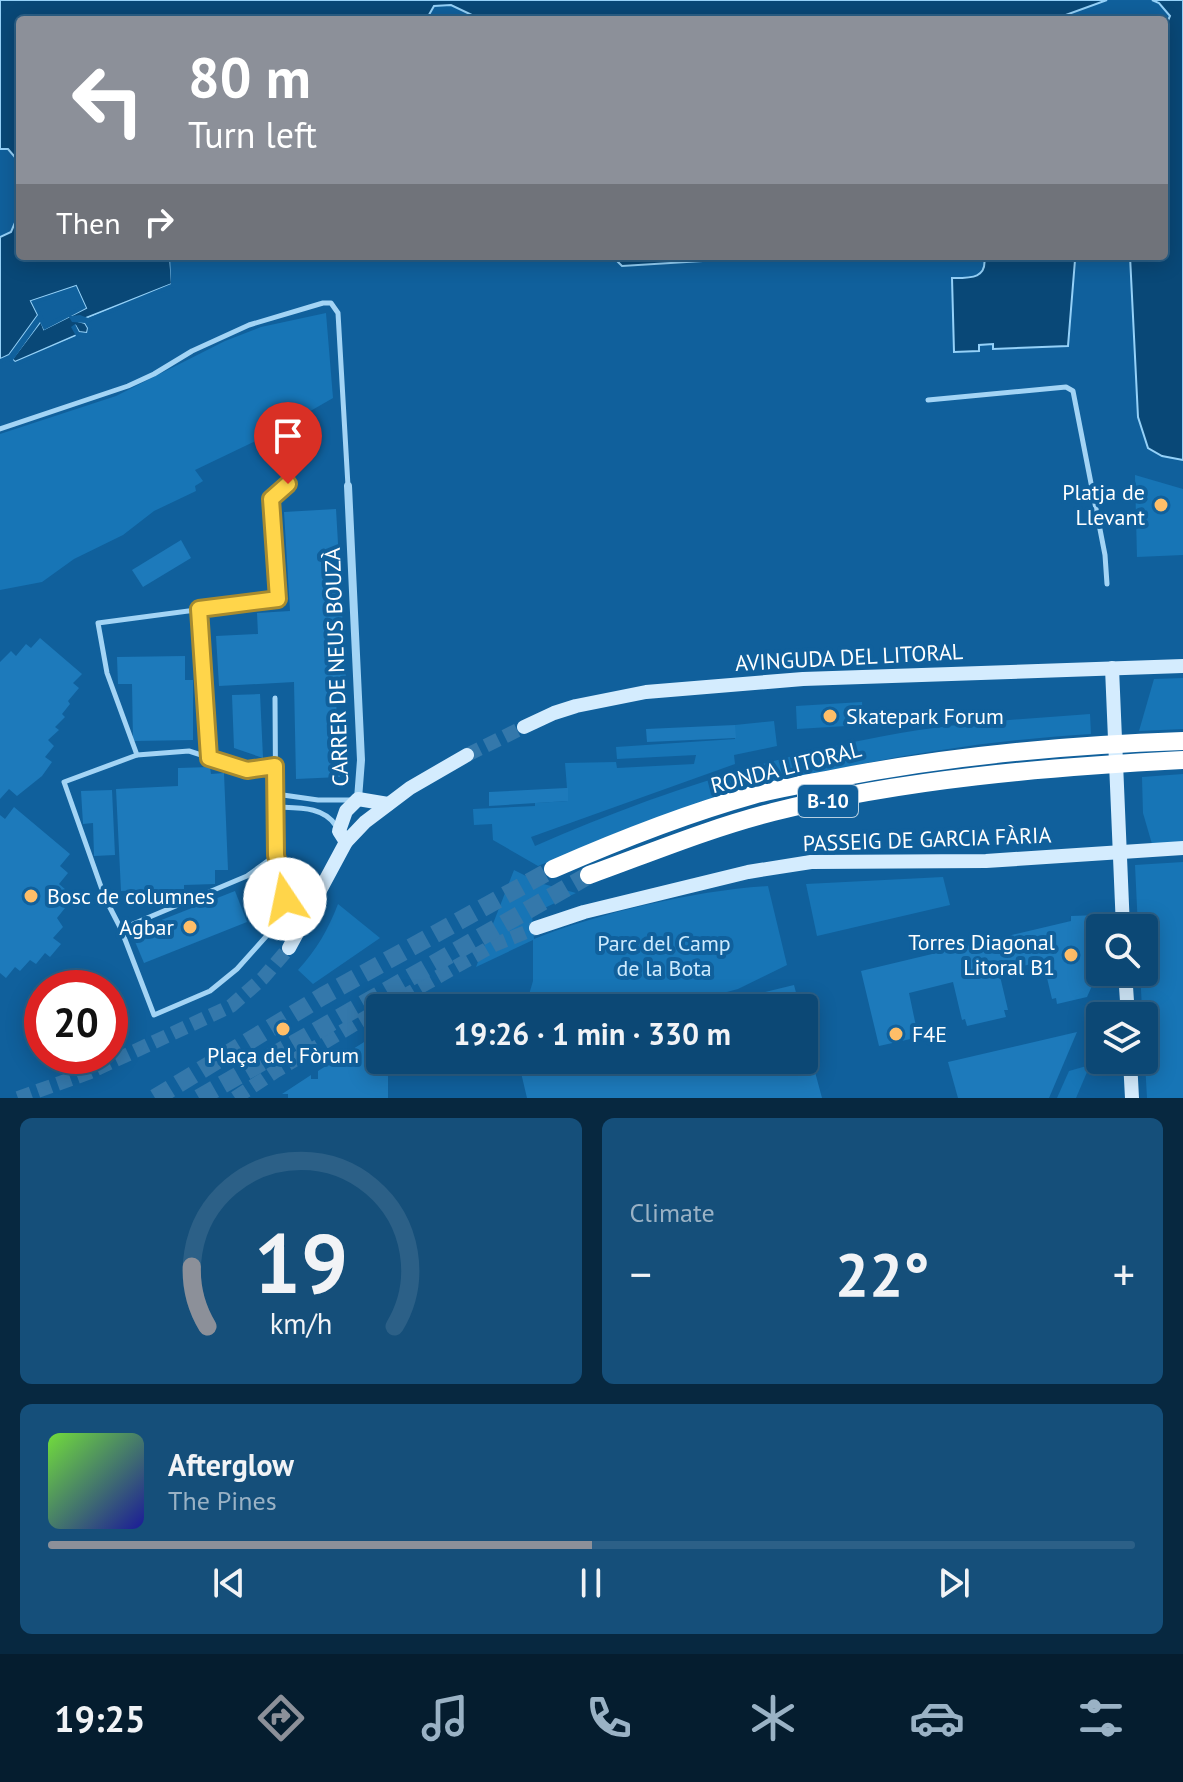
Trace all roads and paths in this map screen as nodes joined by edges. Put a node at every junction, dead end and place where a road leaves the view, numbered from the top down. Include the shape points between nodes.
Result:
1 (928, 400) dead end
2 (0, 429) edge
3 (288, 484) dead end
4 (348, 486) joint
5 (1107, 584) dead end
6 (199, 609) junction
7 (1183, 666) edge
8 (1112, 668) junction
9 (275, 698) dead end
10 (524, 727) tunnel mouth
11 (1183, 741) edge
12 (137, 755) junction
13 (467, 755) tunnel mouth
14 (209, 758) junction
15 (1183, 760) edge
16 (275, 766) junction
17 (276, 794) junction
18 (358, 799) junction
19 (388, 804) junction
20 (276, 807) junction
21 (343, 837) junction
22 (1183, 848) edge
23 (1120, 853) junction
24 (276, 855) junction
25 (553, 869) tunnel mouth
26 (589, 875) tunnel mouth
27 (1122, 914) edge
28 (536, 928) tunnel mouth
29 (121, 929) junction
30 (289, 948) tunnel mouth
31 (1131, 1074) edge
32 (1132, 1098) edge

1 - 5 lane via 1066,387 1073,391
2 - 4 lane via 128,386 249,325 331,303 338,313
3 - 6 lane via 271,499 278,599
4 - 18 street, CARRER DE NEUS BOUZÀ via 361,760
6 - 12 lane via 98,623 107,673
6 - 14 lane
7 - 8 main road, AVINGUDA DEL LITORAL
8 - 10 main road, AVINGUDA DEL LITORAL via 803,679 646,692 565,710
8 - 23 main road
9 - 16 lane
11 - 25 highway, RONDA LITORAL / B-10 via 1027,750 754,795
12 - 14 lane via 189,751
12 - 29 lane via 64,782
13 - 19 main road
14 - 16 lane via 247,770
15 - 26 highway, RONDA LITORAL / B-10 via 1076,765 898,788 774,812
16 - 17 lane
17 - 18 lane
17 - 20 lane
18 - 19 main road
18 - 21 main road via 346,811
19 - 21 main road
20 - 21 lane via 310,809 331,817
20 - 24 lane
21 - 30 main road
22 - 23 main road, PASSEIG DE GARCIA FÀRIA
23 - 27 main road
23 - 28 main road, PASSEIG DE GARCIA FÀRIA via 986,861 811,862 748,872
24 - 29 lane via 247,876
24 - 29 lane via 285,899 270,932 210,991 154,1015
31 - 32 main road

